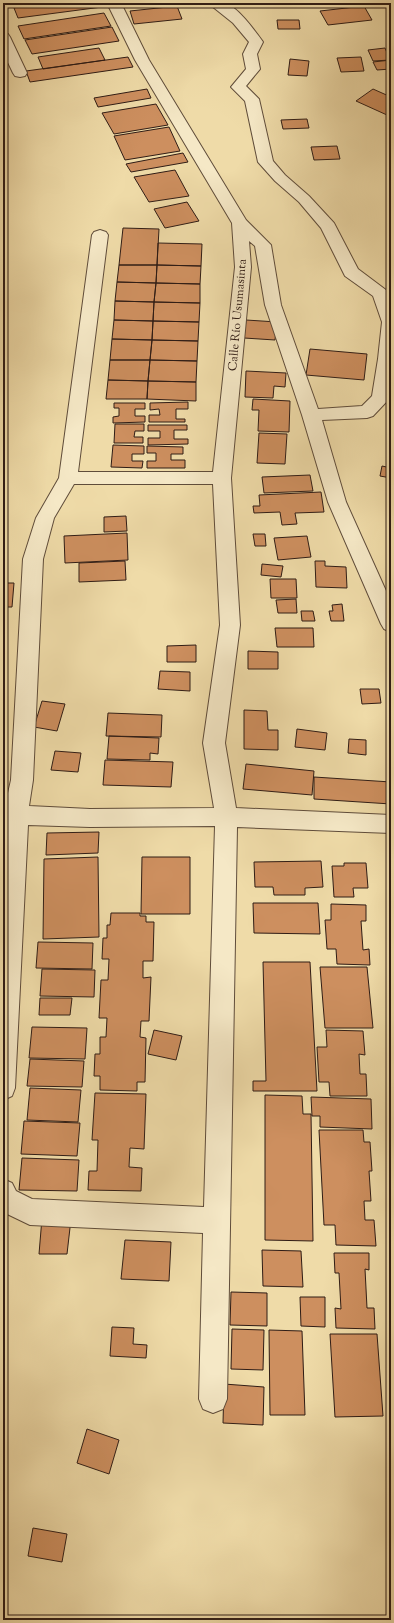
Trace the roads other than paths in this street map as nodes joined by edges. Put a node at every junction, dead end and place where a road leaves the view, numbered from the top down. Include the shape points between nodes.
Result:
1 (114, 3) edge
2 (215, 3) edge
3 (3, 37) edge
4 (20, 73) dead end
5 (240, 223) junction
6 (100, 235) dead end
7 (389, 359) edge
8 (311, 415) junction
9 (68, 478) junction
10 (222, 478) junction
11 (391, 624) edge
12 (18, 815) junction
13 (226, 817) junction
14 (391, 824) edge
15 (3, 1088) edge
16 (4, 1198) edge
17 (217, 1221) junction
18 (213, 1399) dead end

1 - 5 street, Calle Río Usumasinta via 142,60
2 - 7 street via 248,29 256,42 250,54 253,69 238,87 252,99 266,162 328,226 351,272 380,294 390,322
3 - 4 street
5 - 8 street via 263,245 273,305
5 - 10 street, Calle Río Usumasinta via 243,267
6 - 9 street
7 - 8 street via 381,398 367,412
8 - 11 street via 337,502
9 - 10 street
9 - 12 street via 45,518 33,559
10 - 13 street, Calle Río Usumasinta via 230,625 214,743
12 - 13 street via 90,818
12 - 15 street
13 - 14 street
13 - 17 street, Calle Río Usumasinta
16 - 17 street via 30,1212
17 - 18 street, Calle Río Usumasinta

